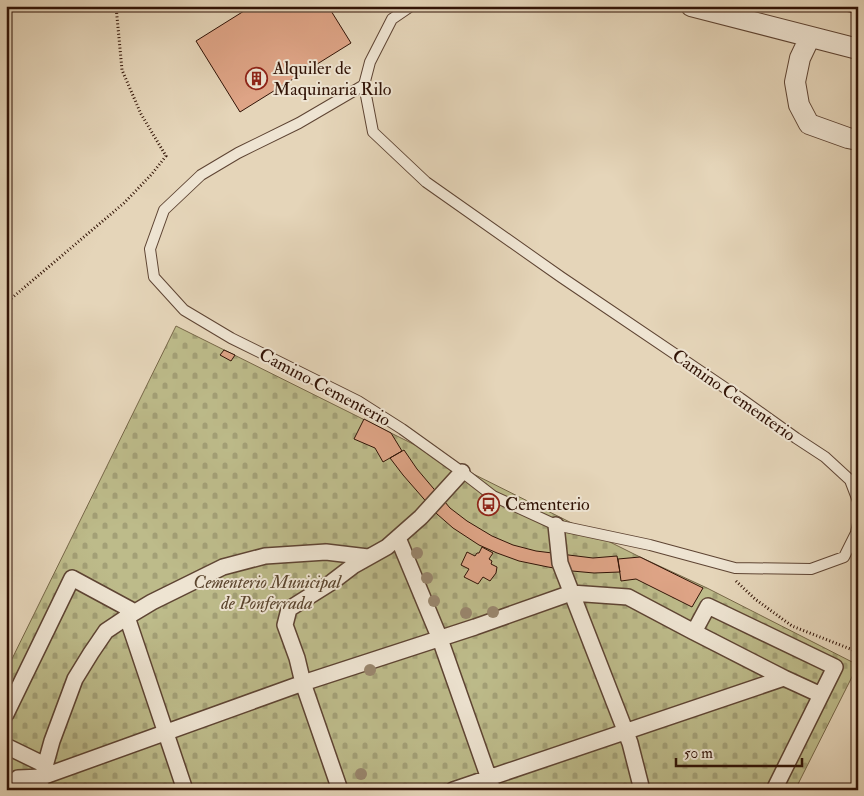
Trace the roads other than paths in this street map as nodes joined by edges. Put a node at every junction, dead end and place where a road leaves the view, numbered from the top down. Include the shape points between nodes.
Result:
1 (411, 6) edge
2 (691, 6) edge
3 (810, 37) junction
4 (858, 49) edge
5 (364, 84) junction
6 (858, 140) edge
7 (462, 472) junction
8 (858, 501) edge
9 (858, 523) edge
10 (556, 525) junction
11 (398, 538) junction
12 (368, 557) junction
13 (571, 593) junction
14 (131, 615) junction
15 (694, 632) junction
16 (440, 639) junction
17 (784, 678) junction
18 (303, 683) junction
19 (821, 695) junction
20 (6, 714) edge
21 (625, 731) junction
22 (165, 732) junction
23 (6, 746) edge
24 (42, 777) edge
25 (491, 784) edge
26 (12, 790) edge
27 (185, 790) edge
28 (340, 790) edge
29 (453, 790) edge
30 (642, 790) edge
31 (774, 790) edge

1 - 5 lane, Camino Cementerio via 392,19 370,62
2 - 3 street
3 - 4 street
3 - 6 street via 800,58 795,82 799,105 809,124
5 - 7 lane, Camino Cementerio via 201,175 164,210 150,248 154,277 184,310 231,338 358,401
5 - 8 lane, Camino Cementerio via 373,132 426,182 825,457 850,480
7 - 10 lane, Camino Cementerio via 494,496
7 - 11 street via 421,518
9 - 10 lane, Camino Cementerio via 844,557 812,569 736,568
10 - 13 street via 560,563
11 - 12 street
11 - 16 street
12 - 14 street via 326,552 266,556 223,567
12 - 18 street via 289,609 285,625
13 - 15 street via 628,597
13 - 16 street
13 - 21 street
14 - 20 street via 72,578
14 - 22 street
14 - 24 street via 106,631 74,679
15 - 17 street
15 - 19 street via 708,606 835,667
16 - 18 street
16 - 25 street
17 - 19 street
17 - 21 street
18 - 22 street
18 - 28 street
19 - 31 street
21 - 25 street
21 - 30 street
22 - 24 street
22 - 27 street
23 - 24 street
24 - 26 street via 18,778
25 - 29 street

